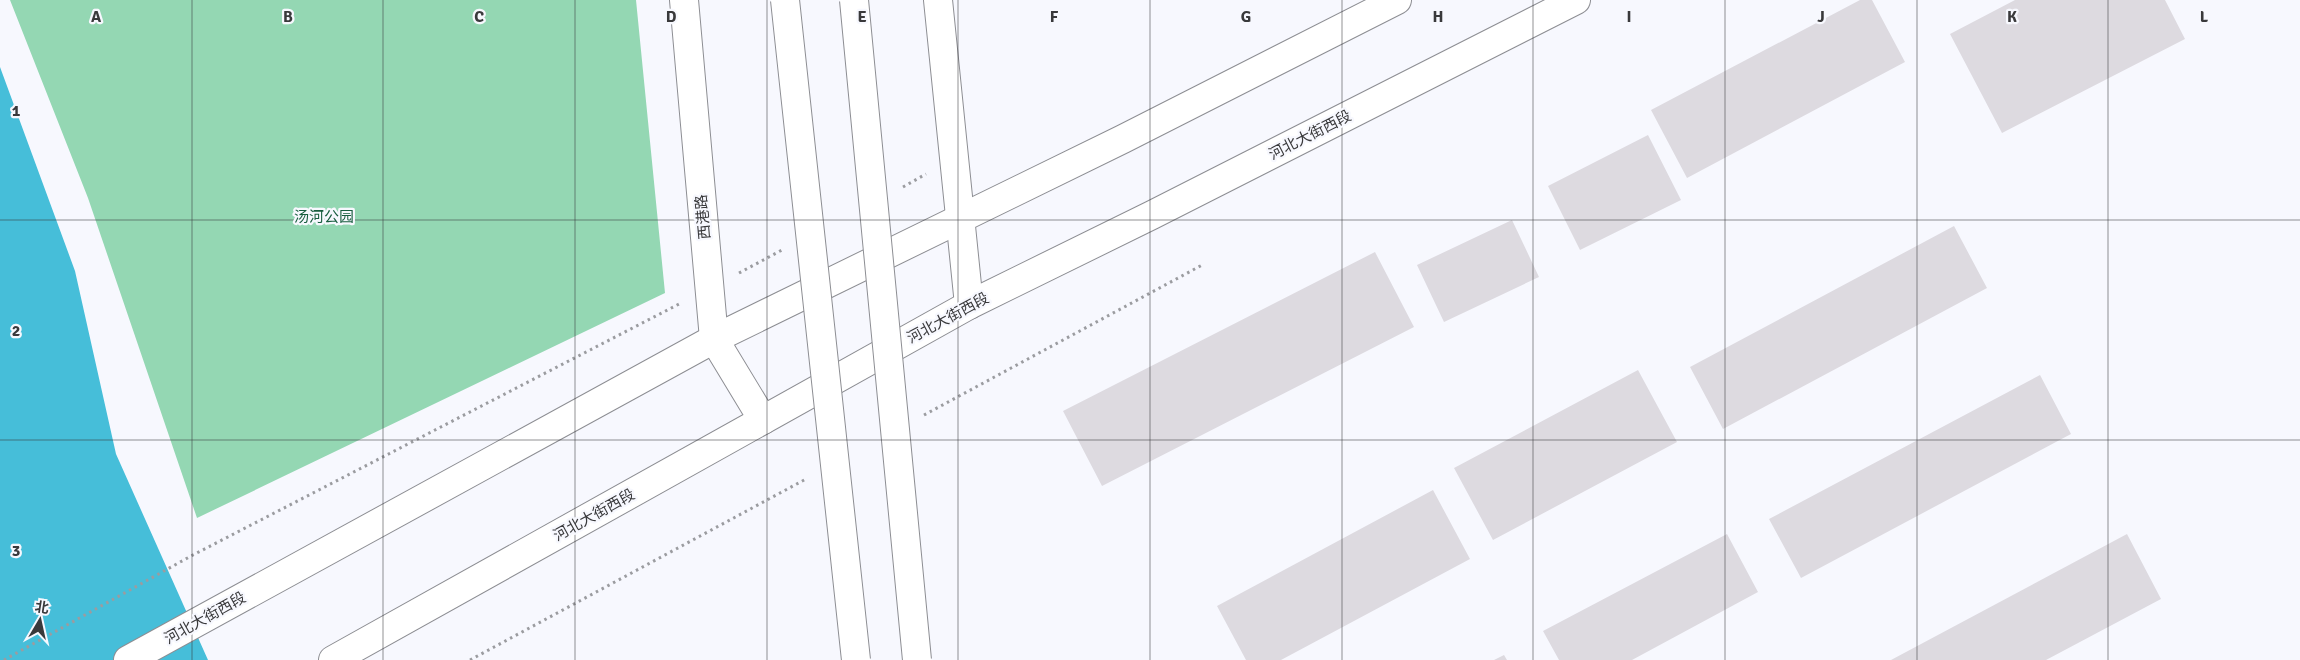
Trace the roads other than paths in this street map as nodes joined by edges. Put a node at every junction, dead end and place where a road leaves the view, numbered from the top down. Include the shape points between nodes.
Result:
1 (684, 0) edge
2 (785, 0) edge
3 (854, 0) edge
4 (938, 0) edge
5 (1576, 0) edge
6 (1386, 6) edge
7 (962, 218) junction
8 (969, 305) junction
9 (714, 339) junction
10 (763, 420) junction
11 (128, 660) edge
12 (333, 660) edge
13 (856, 660) edge
14 (917, 660) edge

1 - 9 main road, 西港路
2 - 13 main road, bridge
3 - 14 main road, bridge
4 - 7 main road
5 - 8 main road, 河北大街西段
6 - 7 main road, 河北大街西段
7 - 8 main road
7 - 9 main road, 河北大街西段
8 - 10 main road, 河北大街西段
9 - 10 main road, 西港路
9 - 11 main road, 河北大街西段
10 - 12 main road, 河北大街西段

